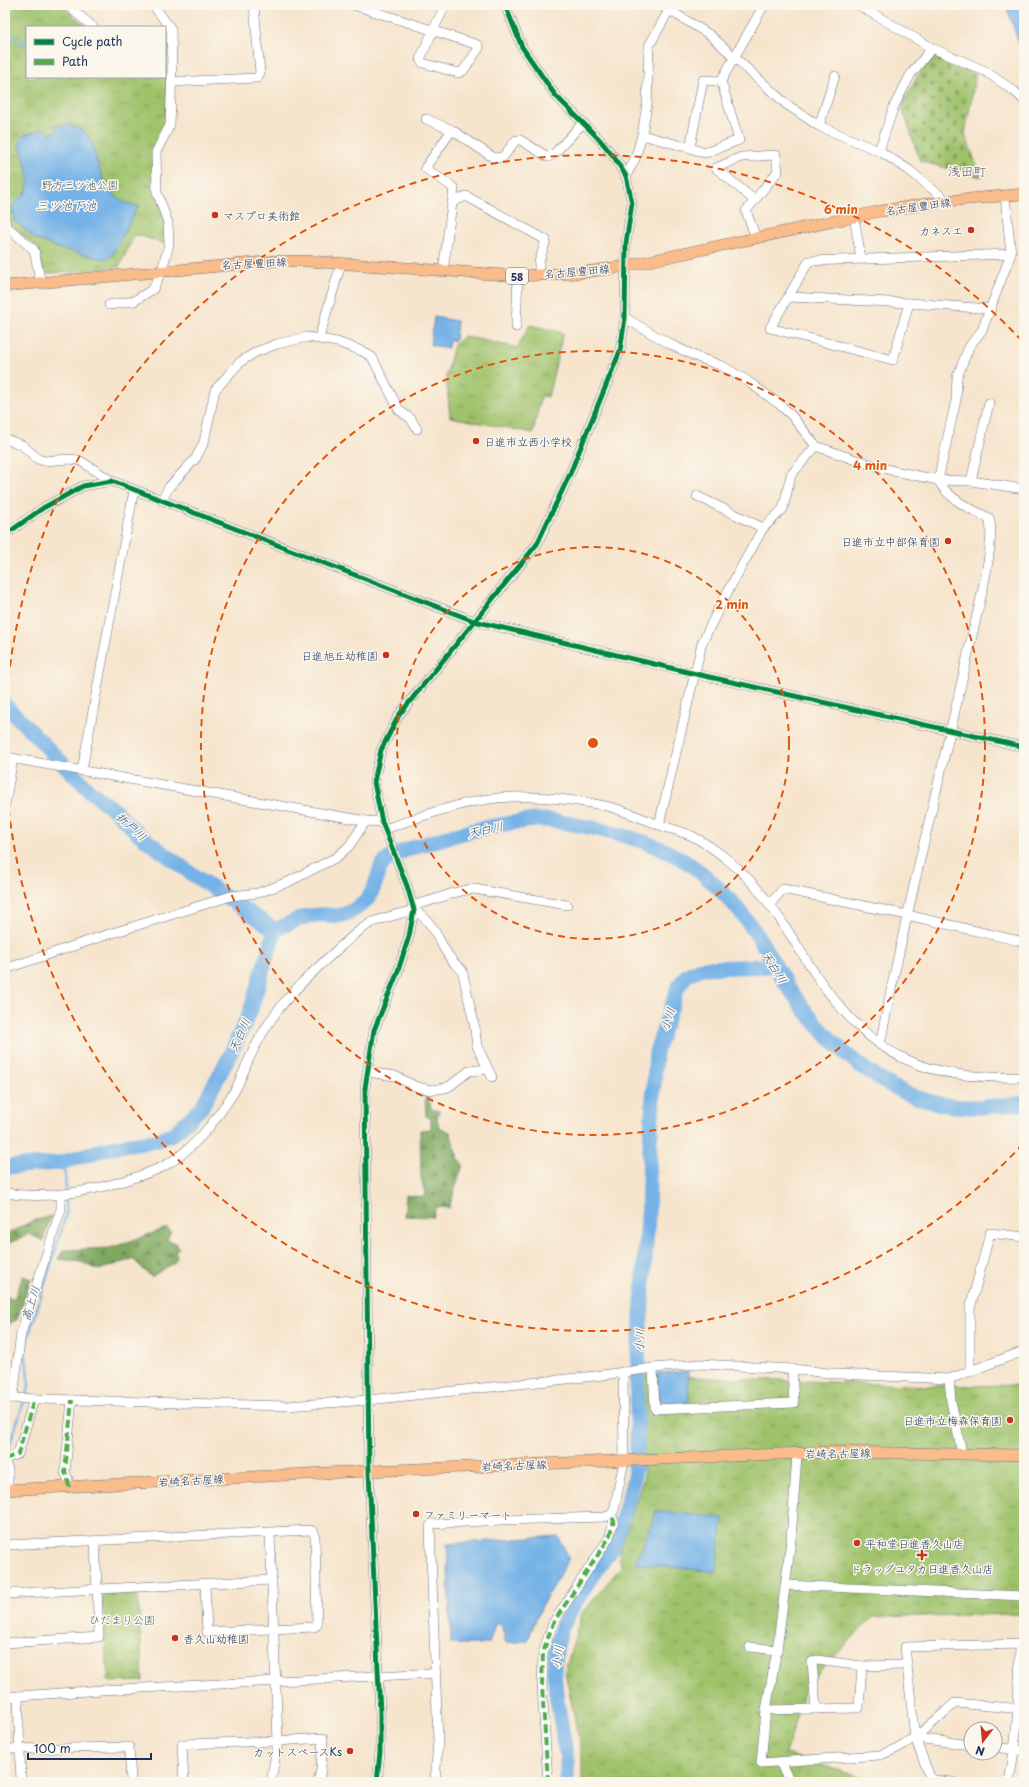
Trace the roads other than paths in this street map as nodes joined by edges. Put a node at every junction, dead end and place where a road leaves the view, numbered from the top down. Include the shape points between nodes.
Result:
1 (67, 5) edge
2 (153, 5) edge
3 (254, 5) edge
4 (354, 5) edge
5 (445, 5) edge
6 (504, 5) edge
7 (764, 5) edge
8 (858, 5) edge
9 (665, 7) edge
10 (92, 26) edge
11 (166, 26) edge
12 (168, 30) edge
13 (434, 30) junction
14 (932, 48) junction
15 (735, 57) junction
16 (835, 76) dead end
17 (721, 81) junction
18 (171, 82) junction
19 (1024, 100) edge
20 (426, 119) dead end
21 (582, 124) junction
22 (819, 126) junction
23 (452, 130) junction
24 (642, 135) junction
25 (690, 148) junction
26 (879, 151) junction
27 (626, 176) junction
28 (1024, 194) edge
29 (1005, 196) junction
30 (754, 200) junction
31 (947, 201) junction
32 (453, 202) junction
33 (854, 217) junction
34 (5, 219) edge
35 (756, 238) junction
36 (1010, 254) junction
37 (862, 258) junction
38 (341, 264) junction
39 (626, 266) junction
40 (162, 270) junction
41 (443, 272) junction
42 (539, 275) junction
43 (518, 276) junction
44 (41, 284) junction
45 (5, 286) edge
46 (789, 297) junction
47 (909, 303) junction
48 (109, 305) dead end
49 (991, 309) junction
50 (625, 318) junction
51 (516, 327) dead end
52 (319, 338) junction
53 (989, 404) dead end
54 (417, 429) dead end
55 (5, 439) edge
56 (816, 446) junction
57 (938, 480) junction
58 (112, 481) junction
59 (971, 481) junction
60 (1024, 489) edge
61 (134, 490) junction
62 (697, 496) dead end
63 (162, 500) junction
64 (763, 528) junction
65 (5, 530) edge
66 (474, 621) junction
67 (696, 674) junction
68 (951, 731) junction
69 (1024, 747) edge
70 (9, 757) edge
71 (82, 770) junction
72 (5, 805) edge
73 (366, 821) junction
74 (660, 825) junction
75 (383, 826) junction
76 (567, 905) dead end
77 (769, 905) junction
78 (414, 907) junction
79 (907, 915) junction
80 (1024, 942) edge
81 (5, 969) edge
82 (880, 1045) junction
83 (367, 1072) junction
84 (1024, 1077) edge
85 (5, 1193) edge
86 (65, 1194) junction
87 (1024, 1237) edge
88 (1024, 1351) edge
89 (649, 1368) junction
90 (792, 1369) junction
91 (627, 1372) junction
92 (970, 1372) junction
93 (949, 1379) junction
94 (20, 1398) edge
95 (72, 1400) junction
96 (368, 1400) junction
97 (962, 1453) junction
98 (797, 1454) junction
99 (1024, 1455) edge
100 (5, 1459) edge
101 (627, 1461) junction
102 (5, 1463) edge
103 (369, 1472) junction
104 (69, 1487) junction
105 (7, 1490) edge
106 (611, 1515) junction
107 (270, 1533) junction
108 (95, 1541) junction
109 (5, 1546) edge
110 (272, 1580) junction
111 (205, 1585) junction
112 (785, 1585) junction
113 (97, 1590) junction
114 (5, 1594) edge
115 (1024, 1596) edge
116 (273, 1628) junction
117 (5, 1643) edge
118 (1022, 1644) edge
119 (750, 1647) dead end
120 (777, 1650) junction
121 (907, 1665) junction
122 (862, 1666) junction
123 (435, 1673) junction
124 (378, 1676) junction
125 (276, 1681) junction
126 (18, 1696) junction
127 (5, 1697) edge
128 (816, 1709) junction
129 (1022, 1709) edge
130 (766, 1710) junction
131 (915, 1738) junction
132 (278, 1741) junction
133 (963, 1743) edge
134 (5, 1748) edge
135 (20, 1748) junction
136 (1003, 1748) edge
137 (1020, 1750) edge
138 (780, 1763) junction
139 (932, 1781) edge
140 (21, 1782) edge
141 (131, 1782) edge
142 (184, 1782) edge
143 (271, 1782) edge
144 (318, 1782) edge
145 (377, 1782) edge
146 (435, 1782) edge
147 (548, 1782) edge
148 (791, 1782) edge
149 (953, 1782) edge
150 (1009, 1782) edge

1 - 10 street
2 - 11 street
3 - 18 street via 260,73 257,78
4 - 13 street
5 - 13 street
6 - 21 street via 522,47 555,95
7 - 15 street
8 - 14 street
9 - 15 street via 710,35
9 - 24 street via 649,46 647,104
12 - 18 street
13 - 13 street via 478,45 479,48 463,71 458,73 423,63 420,59
14 - 19 street via 985,71
14 - 26 street via 911,74 894,106
15 - 17 street
15 - 22 street via 786,104
16 - 22 street
17 - 25 street via 704,80
17 - 25 street via 739,140 705,153
18 - 40 street via 170,125 156,152 157,192 168,223 169,244
20 - 23 street
21 - 23 street via 555,153 548,157 516,140 503,157 494,158
21 - 27 street via 600,140
22 - 26 street
23 - 32 street via 425,168 454,188
24 - 25 street
24 - 27 street via 635,159
26 - 31 street via 909,170
27 - 39 street via 632,203 626,243
28 - 29 main road, 名古屋豊田線 / 58
29 - 31 main road, 名古屋豊田線 / 58
29 - 36 street
30 - 30 street via 778,171 776,155 741,157 716,168
30 - 35 street via 746,211
31 - 33 main road, 名古屋豊田線 / 58
32 - 41 street
32 - 42 street via 466,196 546,240 539,262
33 - 35 main road, 名古屋豊田線 / 58
33 - 37 street
34 - 44 street via 6,226 34,250
35 - 39 main road, 名古屋豊田線 / 58
36 - 37 street
36 - 49 street
37 - 46 street via 809,261
38 - 40 main road, 名古屋豊田線 / 58 via 275,261
38 - 41 main road, 名古屋豊田線 / 58
38 - 52 street
39 - 42 main road, 名古屋豊田線 / 58 via 579,273
39 - 50 street
40 - 44 main road, 名古屋豊田線 / 58
40 - 48 street via 153,289 134,301
41 - 43 main road, 名古屋豊田線 / 58
42 - 43 main road, 名古屋豊田線 / 58
43 - 51 street
44 - 45 main road, 名古屋豊田線 / 58
46 - 47 street
46 - 47 street via 770,328 893,360
47 - 49 street
49 - 57 street via 982,330 969,347 957,377 956,400
50 - 56 street via 670,344 722,366 746,380 791,415
50 - 66 street via 620,351 537,544
52 - 54 street via 337,342 372,357 399,410 411,419
52 - 63 street via 276,344 256,352 240,362 228,374 215,390 204,442 196,458 169,487
53 - 59 street
55 - 58 street via 22,445 44,461 69,458 79,460
56 - 57 street via 894,471
56 - 64 street via 791,475 783,509
57 - 59 street
57 - 68 street via 944,491 989,518 991,525 986,568
58 - 61 street
58 - 65 street via 83,486 43,508 12,530
59 - 60 street
61 - 63 street
61 - 71 street
62 - 64 street
63 - 66 street
64 - 67 street via 702,642
66 - 67 street
66 - 75 street via 399,716 381,750 374,782
67 - 68 street
67 - 74 street
68 - 69 street
68 - 79 street
70 - 71 street
70 - 72 street
71 - 73 street
73 - 75 street
73 - 81 street via 349,846 337,857 288,882 258,893 231,896
74 - 75 street via 617,809 594,804 513,797 487,800
74 - 77 street via 690,835 721,854 754,884
75 - 78 street
76 - 78 street via 464,889
77 - 79 street via 783,889
77 - 82 street via 817,976 850,1017
78 - 83 street via 409,936 374,1030
78 - 83 street via 430,923 448,956 462,970 477,1046 490,1073 469,1071 450,1086 431,1090 417,1087 395,1076
78 - 86 street via 371,923 358,931 312,974 274,1015 224,1107 202,1135 180,1155 148,1173 117,1183
79 - 80 street
79 - 82 street
82 - 84 street via 924,1068 955,1074
83 - 96 street via 365,1181
85 - 86 street via 27,1196
86 - 94 street via 21,1333
87 - 92 street via 990,1233 970,1309
88 - 92 street
89 - 90 street via 700,1364
89 - 90 street via 655,1408 794,1403
89 - 91 street
90 - 93 street via 838,1374
91 - 96 street
91 - 101 street
92 - 93 street
93 - 97 street
94 - 95 street
94 - 100 street via 18,1454
95 - 96 street via 287,1406
95 - 104 street via 65,1472
96 - 103 street
97 - 98 main road, 岩崎名古屋線
97 - 99 main road, 岩崎名古屋線
98 - 101 main road, 岩崎名古屋線
98 - 112 street
101 - 103 main road, 岩崎名古屋線
101 - 106 street
102 - 105 street via 8,1469
103 - 104 main road, 岩崎名古屋線
103 - 124 street
104 - 105 main road, 岩崎名古屋線
106 - 123 street via 432,1524 430,1526
106 - 147 street via 614,1521 610,1538 553,1623 543,1653 542,1686
107 - 108 street
107 - 110 street
107 - 116 street via 310,1530 314,1532 315,1537 317,1625
108 - 109 street
108 - 113 street
110 - 111 street
110 - 116 street
111 - 113 street
111 - 116 street via 207,1632
112 - 115 street
112 - 120 street
113 - 114 street
113 - 117 street via 99,1637
116 - 125 street
118 - 121 street via 905,1647
118 - 129 street
119 - 120 street
120 - 130 street
121 - 122 street
121 - 131 street
122 - 128 street via 859,1708
122 - 128 street via 817,1660 812,1662
123 - 124 street
123 - 146 street via 438,1741
124 - 125 street
124 - 145 street via 380,1752
125 - 126 street
125 - 132 street
126 - 127 street
126 - 135 street
128 - 130 street
129 - 131 street via 955,1703
129 - 137 street
130 - 138 street via 761,1763
131 - 133 street
131 - 138 street via 893,1751 880,1755
131 - 139 street
132 - 142 street via 182,1744
132 - 143 street
132 - 144 street via 323,1738
134 - 135 street
135 - 140 street
135 - 141 street via 129,1746
136 - 137 street
137 - 150 street
138 - 148 street
139 - 149 street

